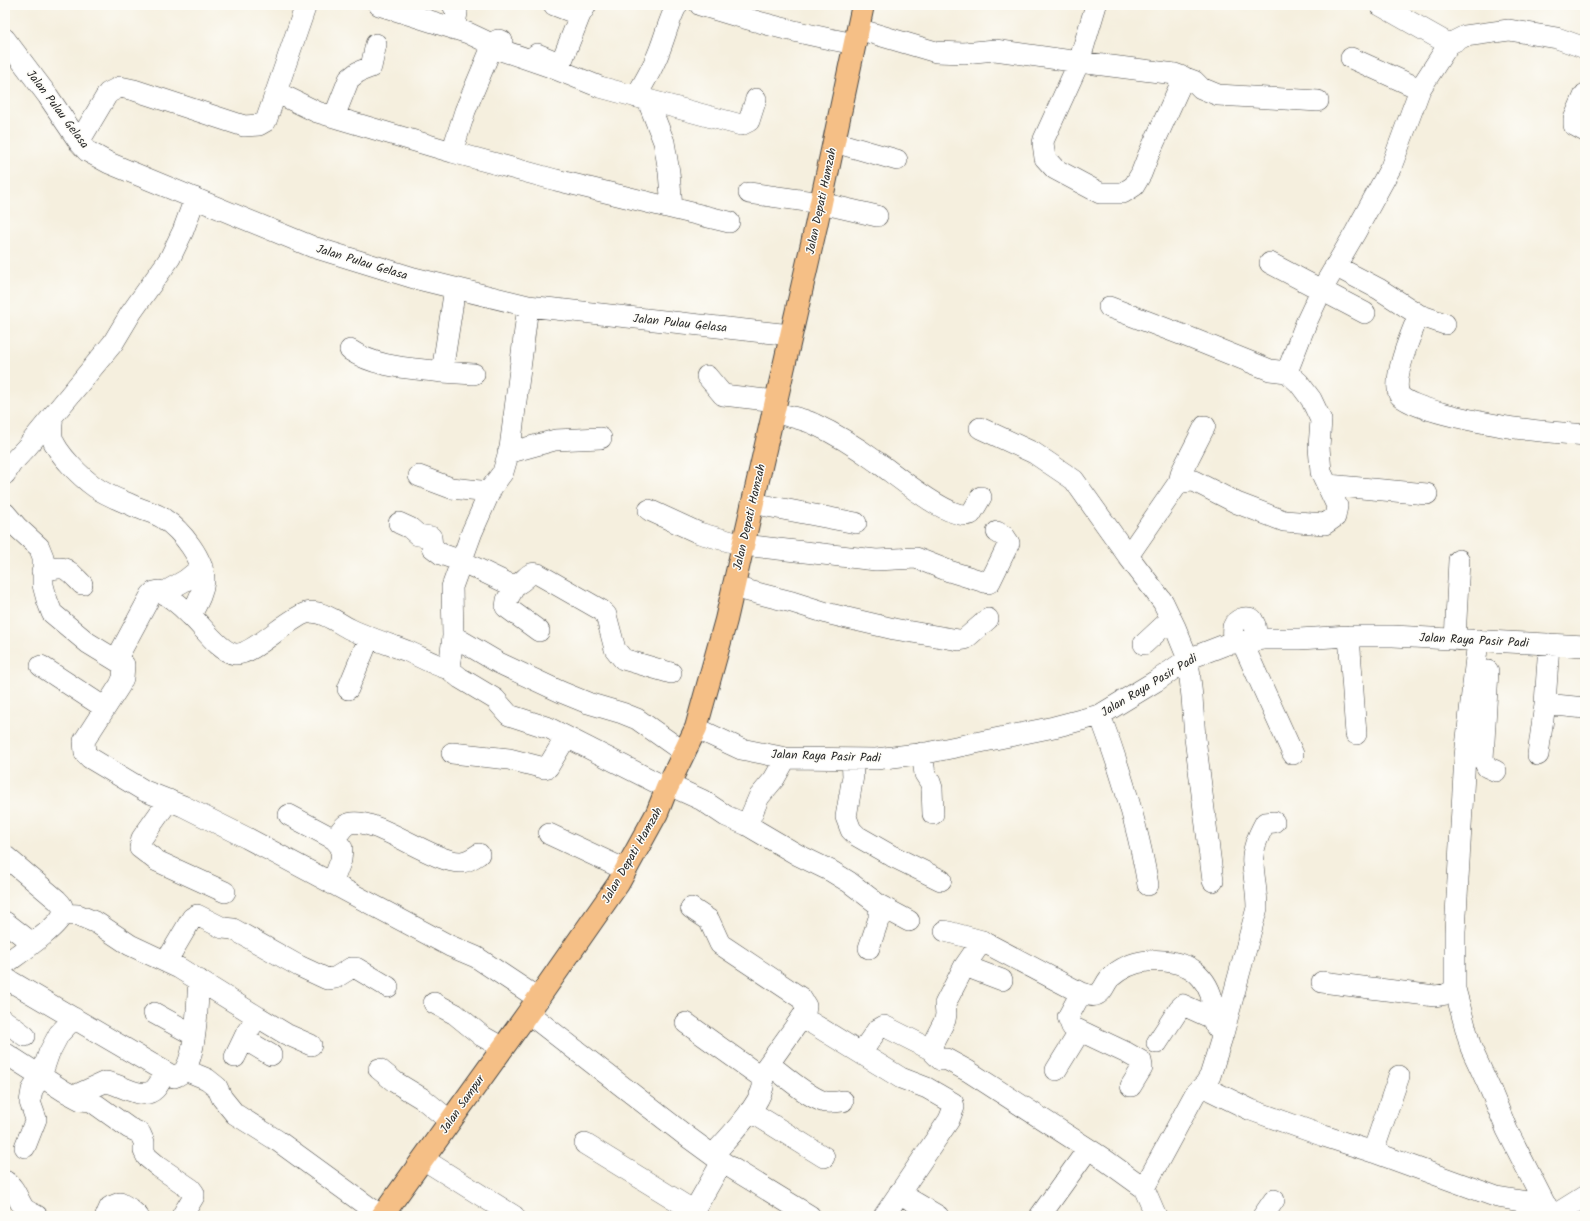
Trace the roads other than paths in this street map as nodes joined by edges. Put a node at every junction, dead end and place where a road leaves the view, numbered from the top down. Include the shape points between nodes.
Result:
1 (306, 5) edge
2 (379, 5) edge
3 (454, 5) edge
4 (554, 5) edge
5 (677, 5) edge
6 (700, 5) edge
7 (863, 5) edge
8 (1096, 5) edge
9 (1380, 5) edge
10 (583, 10) edge
11 (1415, 15) edge
12 (454, 29) junction
13 (856, 37) junction
14 (5, 39) edge
15 (376, 44) dead end
16 (1449, 44) junction
17 (492, 47) junction
18 (1585, 48) edge
19 (1350, 58) dead end
20 (1079, 62) junction
21 (1184, 77) junction
22 (1420, 89) junction
23 (276, 92) junction
24 (1585, 94) edge
25 (642, 99) junction
26 (756, 99) dead end
27 (1318, 101) dead end
28 (334, 117) junction
29 (1585, 131) edge
30 (79, 142) junction
31 (834, 142) junction
32 (452, 152) junction
33 (897, 160) dead end
34 (749, 193) dead end
35 (195, 198) junction
36 (820, 203) junction
37 (672, 208) junction
38 (877, 216) dead end
39 (729, 222) dead end
40 (1270, 263) dead end
41 (1335, 266) junction
42 (455, 288) junction
43 (1321, 290) junction
44 (528, 306) junction
45 (1109, 307) dead end
46 (1365, 313) dead end
47 (1419, 315) junction
48 (1445, 324) dead end
49 (791, 335) junction
50 (350, 350) dead end
51 (442, 372) junction
52 (1287, 372) junction
53 (474, 374) dead end
54 (707, 376) dead end
55 (774, 407) junction
56 (53, 415) junction
57 (1205, 426) dead end
58 (980, 428) dead end
59 (1585, 435) edge
60 (601, 438) dead end
61 (508, 453) junction
62 (5, 474) edge
63 (419, 476) dead end
64 (1179, 482) junction
65 (1328, 485) junction
66 (490, 492) junction
67 (1427, 494) dead end
68 (981, 497) dead end
69 (752, 503) junction
70 (649, 510) dead end
71 (5, 513) edge
72 (400, 522) dead end
73 (856, 523) dead end
74 (997, 532) dead end
75 (743, 545) junction
76 (1128, 556) junction
77 (1459, 560) dead end
78 (461, 561) junction
79 (202, 567) junction
80 (42, 570) junction
81 (82, 584) dead end
82 (515, 586) junction
83 (734, 587) junction
84 (163, 593) junction
85 (191, 615) junction
86 (988, 618) dead end
87 (1171, 619) junction
88 (539, 631) dead end
89 (452, 636) junction
90 (1349, 636) junction
91 (369, 638) junction
92 (1455, 640) junction
93 (1484, 640) junction
94 (1244, 642) junction
95 (1144, 644) dead end
96 (1549, 644) junction
97 (1585, 646) edge
98 (116, 660) junction
99 (1188, 660) junction
100 (41, 666) dead end
101 (449, 669) junction
102 (671, 673) dead end
103 (348, 689) dead end
104 (1545, 704) junction
105 (105, 708) junction
106 (1585, 708) edge
107 (1100, 715) junction
108 (696, 728) junction
109 (1356, 734) dead end
110 (566, 737) junction
111 (452, 753) dead end
112 (684, 753) junction
113 (922, 753) junction
114 (1293, 754) dead end
115 (1538, 755) dead end
116 (786, 758) junction
117 (852, 759) junction
118 (1496, 771) dead end
119 (668, 786) junction
120 (169, 800) junction
121 (933, 814) dead end
122 (289, 815) dead end
123 (1274, 822) dead end
124 (746, 825) junction
125 (549, 834) dead end
126 (334, 839) junction
127 (479, 854) dead end
128 (5, 856) edge
129 (626, 870) junction
130 (941, 880) dead end
131 (1213, 881) dead end
132 (332, 884) junction
133 (1148, 885) dead end
134 (225, 892) dead end
135 (879, 904) junction
136 (690, 908) dead end
137 (63, 914) junction
138 (908, 921) dead end
139 (5, 922) edge
140 (945, 931) dead end
141 (982, 941) junction
142 (32, 943) junction
143 (868, 948) dead end
144 (166, 962) junction
145 (965, 966) junction
146 (5, 967) edge
147 (198, 980) junction
148 (1002, 980) dead end
149 (1322, 982) dead end
150 (388, 987) dead end
151 (1455, 989) junction
152 (1081, 993) junction
153 (536, 1002) junction
154 (434, 1003) dead end
155 (154, 1013) dead end
156 (258, 1017) junction
157 (802, 1017) junction
158 (74, 1018) junction
159 (5, 1021) edge
160 (686, 1023) dead end
161 (1218, 1027) junction
162 (1080, 1031) junction
163 (194, 1035) junction
164 (26, 1036) dead end
165 (1157, 1043) dead end
166 (311, 1045) dead end
167 (502, 1048) junction
168 (5, 1053) edge
169 (861, 1053) junction
170 (271, 1055) dead end
171 (935, 1055) junction
172 (379, 1069) dead end
173 (185, 1070) junction
174 (764, 1070) junction
175 (1056, 1070) dead end
176 (165, 1073) junction
177 (41, 1076) junction
178 (1399, 1076) dead end
179 (1206, 1084) junction
180 (1131, 1086) dead end
181 (924, 1087) junction
182 (74, 1096) junction
183 (843, 1101) dead end
184 (750, 1111) junction
185 (450, 1121) junction
186 (585, 1144) dead end
187 (25, 1147) dead end
188 (1088, 1149) junction
189 (1373, 1152) junction
190 (824, 1157) dead end
191 (423, 1159) junction
192 (718, 1159) junction
193 (5, 1181) edge
194 (1144, 1188) junction
195 (899, 1193) junction
196 (1585, 1196) edge
197 (1550, 1212) edge
198 (692, 1213) edge
199 (37, 1216) edge
200 (106, 1216) edge
201 (138, 1216) edge
202 (183, 1216) edge
203 (381, 1216) edge
204 (514, 1216) edge
205 (810, 1216) edge
206 (884, 1216) edge
207 (938, 1216) edge
208 (1040, 1216) edge
209 (1156, 1216) edge

1 - 23 street
2 - 12 street
3 - 12 street via 457,13
4 - 10 street
5 - 25 street via 655,62 645,79
6 - 13 street via 778,28
7 - 13 main road, Jalan Depati Hamzah
8 - 20 street
9 - 11 street
10 - 17 street via 567,52 559,60 498,40
11 - 16 street
12 - 17 street via 485,41
13 - 20 street via 936,52 964,54 995,50
13 - 31 main road, Jalan Depati Hamzah
14 - 30 street, Jalan Pulau Gelasa
15 - 28 street via 371,67 349,79
16 - 18 street via 1465,36 1508,30 1557,38
16 - 22 street
17 - 25 street via 600,87
17 - 32 street
19 - 22 street
20 - 21 street
20 - 21 street via 1044,139 1045,158 1055,169 1100,193 1123,193 1134,186
21 - 27 street via 1218,95
22 - 41 street via 1391,167
23 - 28 street via 317,112
23 - 30 street via 266,122 244,126 120,87 108,93
24 - 29 street via 1574,119 1574,125
25 - 26 street via 741,125 749,121
25 - 37 street via 664,142
28 - 32 street
30 - 35 street, Jalan Pulau Gelasa via 87,151 109,163
31 - 33 street
31 - 36 main road, Jalan Depati Hamzah
32 - 37 street
34 - 36 street
35 - 42 street, Jalan Pulau Gelasa via 313,247
35 - 56 street via 170,258 113,343
36 - 38 street
36 - 49 main road, Jalan Depati Hamzah
37 - 39 street
40 - 43 street
41 - 43 street
41 - 47 street via 1379,289
42 - 44 street, Jalan Pulau Gelasa
42 - 51 street
43 - 46 street
43 - 52 street
44 - 49 street, Jalan Pulau Gelasa
44 - 61 street
45 - 52 street via 1270,370
47 - 48 street
47 - 59 street via 1398,375 1399,395 1408,403 1498,426
49 - 55 main road, Jalan Depati Hamzah
50 - 51 street via 369,360 385,364
51 - 53 street
52 - 65 street via 1311,399 1321,420 1321,472
54 - 55 street via 723,395
55 - 68 street via 814,424 870,457 924,497 962,515 971,514
55 - 69 main road, Jalan Depati Hamzah
56 - 62 street
56 - 79 street via 55,444 66,460 96,488 163,518 187,541
57 - 64 street
58 - 76 street via 1034,453 1074,480
60 - 61 street via 555,440
61 - 66 street via 502,472
63 - 66 street via 451,488
64 - 65 street via 1194,481 1237,503 1284,521 1325,524 1335,517 1337,506
64 - 76 street
65 - 67 street
66 - 78 street
69 - 73 street
69 - 75 main road, Jalan Depati Hamzah
70 - 75 street via 699,533
71 - 80 street via 38,547 43,557
72 - 78 street via 418,535 431,537 434,550
74 - 75 street via 1009,543 988,583 916,558 869,559
75 - 83 main road, Jalan Depati Hamzah
76 - 87 street via 1163,602
77 - 92 street
78 - 82 street
78 - 89 street via 452,588
79 - 84 street
79 - 85 street via 204,581
80 - 81 street via 63,567
80 - 98 street via 43,585 52,613 88,643
82 - 88 street via 506,607
82 - 102 street via 530,574 538,574 601,610 606,616 615,649 623,659
83 - 86 street via 830,614 894,629 959,640 966,639
83 - 108 main road, Jalan Depati Hamzah
84 - 85 street
84 - 98 street via 159,591 150,595
85 - 91 street via 214,641 237,654 245,652 306,613 313,612 327,616
87 - 95 street
87 - 99 street
89 - 101 street
89 - 112 street via 499,663 561,692 637,719
90 - 92 street, Jalan Raya Pasir Padi
90 - 94 street, Jalan Raya Pasir Padi
90 - 109 street
91 - 101 street
91 - 103 street
92 - 93 street, Jalan Raya Pasir Padi
93 - 96 street, Jalan Raya Pasir Padi
93 - 118 street via 1482,750 1486,767
93 - 151 street via 1465,763 1455,932
94 - 99 street, Jalan Raya Pasir Padi via 1218,648
94 - 114 street
96 - 97 street, Jalan Raya Pasir Padi
96 - 104 street
98 - 105 street via 124,665 123,678
99 - 107 street, Jalan Raya Pasir Padi
99 - 131 street
100 - 105 street
101 - 110 street via 495,699 509,715 549,728
104 - 106 street
104 - 115 street
105 - 120 street via 84,741 85,753 145,791
107 - 113 street, Jalan Raya Pasir Padi via 1002,738
107 - 133 street via 1133,814
108 - 112 main road, Jalan Depati Hamzah
108 - 116 street, Jalan Raya Pasir Padi via 741,749
110 - 111 street via 548,766 544,768 509,759
110 - 119 street
112 - 119 main road, Jalan Depati Hamzah
113 - 117 street, Jalan Raya Pasir Padi via 876,759
113 - 121 street via 925,774 932,788
116 - 117 street, Jalan Raya Pasir Padi
116 - 124 street via 774,779 759,797
117 - 130 street via 853,776 846,817 851,830 892,856
119 - 124 street via 702,800 726,816
119 - 129 main road, Jalan Depati Hamzah via 657,813
120 - 132 street
120 - 134 street via 142,838 140,848 157,861
122 - 126 street
123 - 161 street via 1265,823 1255,845 1252,863 1258,908
124 - 135 street via 831,871
125 - 129 street
126 - 127 street via 345,826 359,822 453,861 469,860
126 - 132 street via 342,848 341,860
128 - 137 street via 57,900 63,906
129 - 153 main road, Jalan Depati Hamzah
132 - 153 street via 476,957
135 - 138 street
135 - 143 street via 879,918
136 - 157 street via 709,920 719,943 801,998 806,1006
137 - 142 street via 54,926
137 - 144 street via 78,915 97,923 130,945
139 - 142 street
140 - 141 street
141 - 145 street
141 - 152 street
142 - 146 street
144 - 147 street
144 - 150 street via 192,918 197,915 233,930 327,979 356,968
145 - 148 street
145 - 171 street via 945,1004 945,1020
146 - 158 street
147 - 156 street
147 - 163 street
149 - 151 street via 1435,996 1447,994
151 - 197 street via 1471,1048 1507,1130
152 - 161 street via 1098,995 1110,978 1123,968 1153,960 1173,961 1194,969 1205,982 1211,995
152 - 162 street via 1068,1017 1072,1027
153 - 167 main road, Jalan Sampur
153 - 192 street via 673,1126
154 - 167 street via 455,1014
155 - 163 street
156 - 166 street
156 - 170 street via 239,1048
157 - 169 street
157 - 174 street
158 - 176 street
158 - 177 street via 59,1034
159 - 164 street
160 - 174 street
161 - 165 street via 1184,1005 1179,1008
161 - 179 street via 1210,1076
162 - 175 street
162 - 180 street via 1140,1061 1142,1068
163 - 173 street
167 - 185 main road, Jalan Sampur
168 - 177 street
169 - 171 street via 877,1030 884,1026
169 - 181 street via 901,1078
171 - 181 street
171 - 188 street via 968,1071
172 - 185 street
173 - 176 street via 174,1077
173 - 203 street via 217,1086 222,1098 235,1114 278,1141
174 - 183 street via 824,1102
174 - 184 street via 763,1088
176 - 182 street via 155,1089 148,1093 138,1093 105,1082
177 - 182 street
177 - 187 street via 30,1098 36,1119
178 - 189 street
179 - 189 street via 1212,1091 1251,1110
179 - 194 street via 1195,1094
181 - 195 street via 953,1103 954,1108 949,1120
182 - 202 street via 91,1101 140,1133 147,1157 191,1188 194,1196
184 - 190 street
184 - 192 street
185 - 191 main road, Jalan Sampur
186 - 198 street
188 - 194 street
188 - 208 street
189 - 197 street via 1497,1197
191 - 203 main road, Jalan Sampur
191 - 204 street
192 - 198 street
192 - 205 street
193 - 199 street via 16,1192 24,1208
194 - 209 street
195 - 206 street
195 - 207 street
196 - 197 street
200 - 201 street via 110,1207 120,1203

